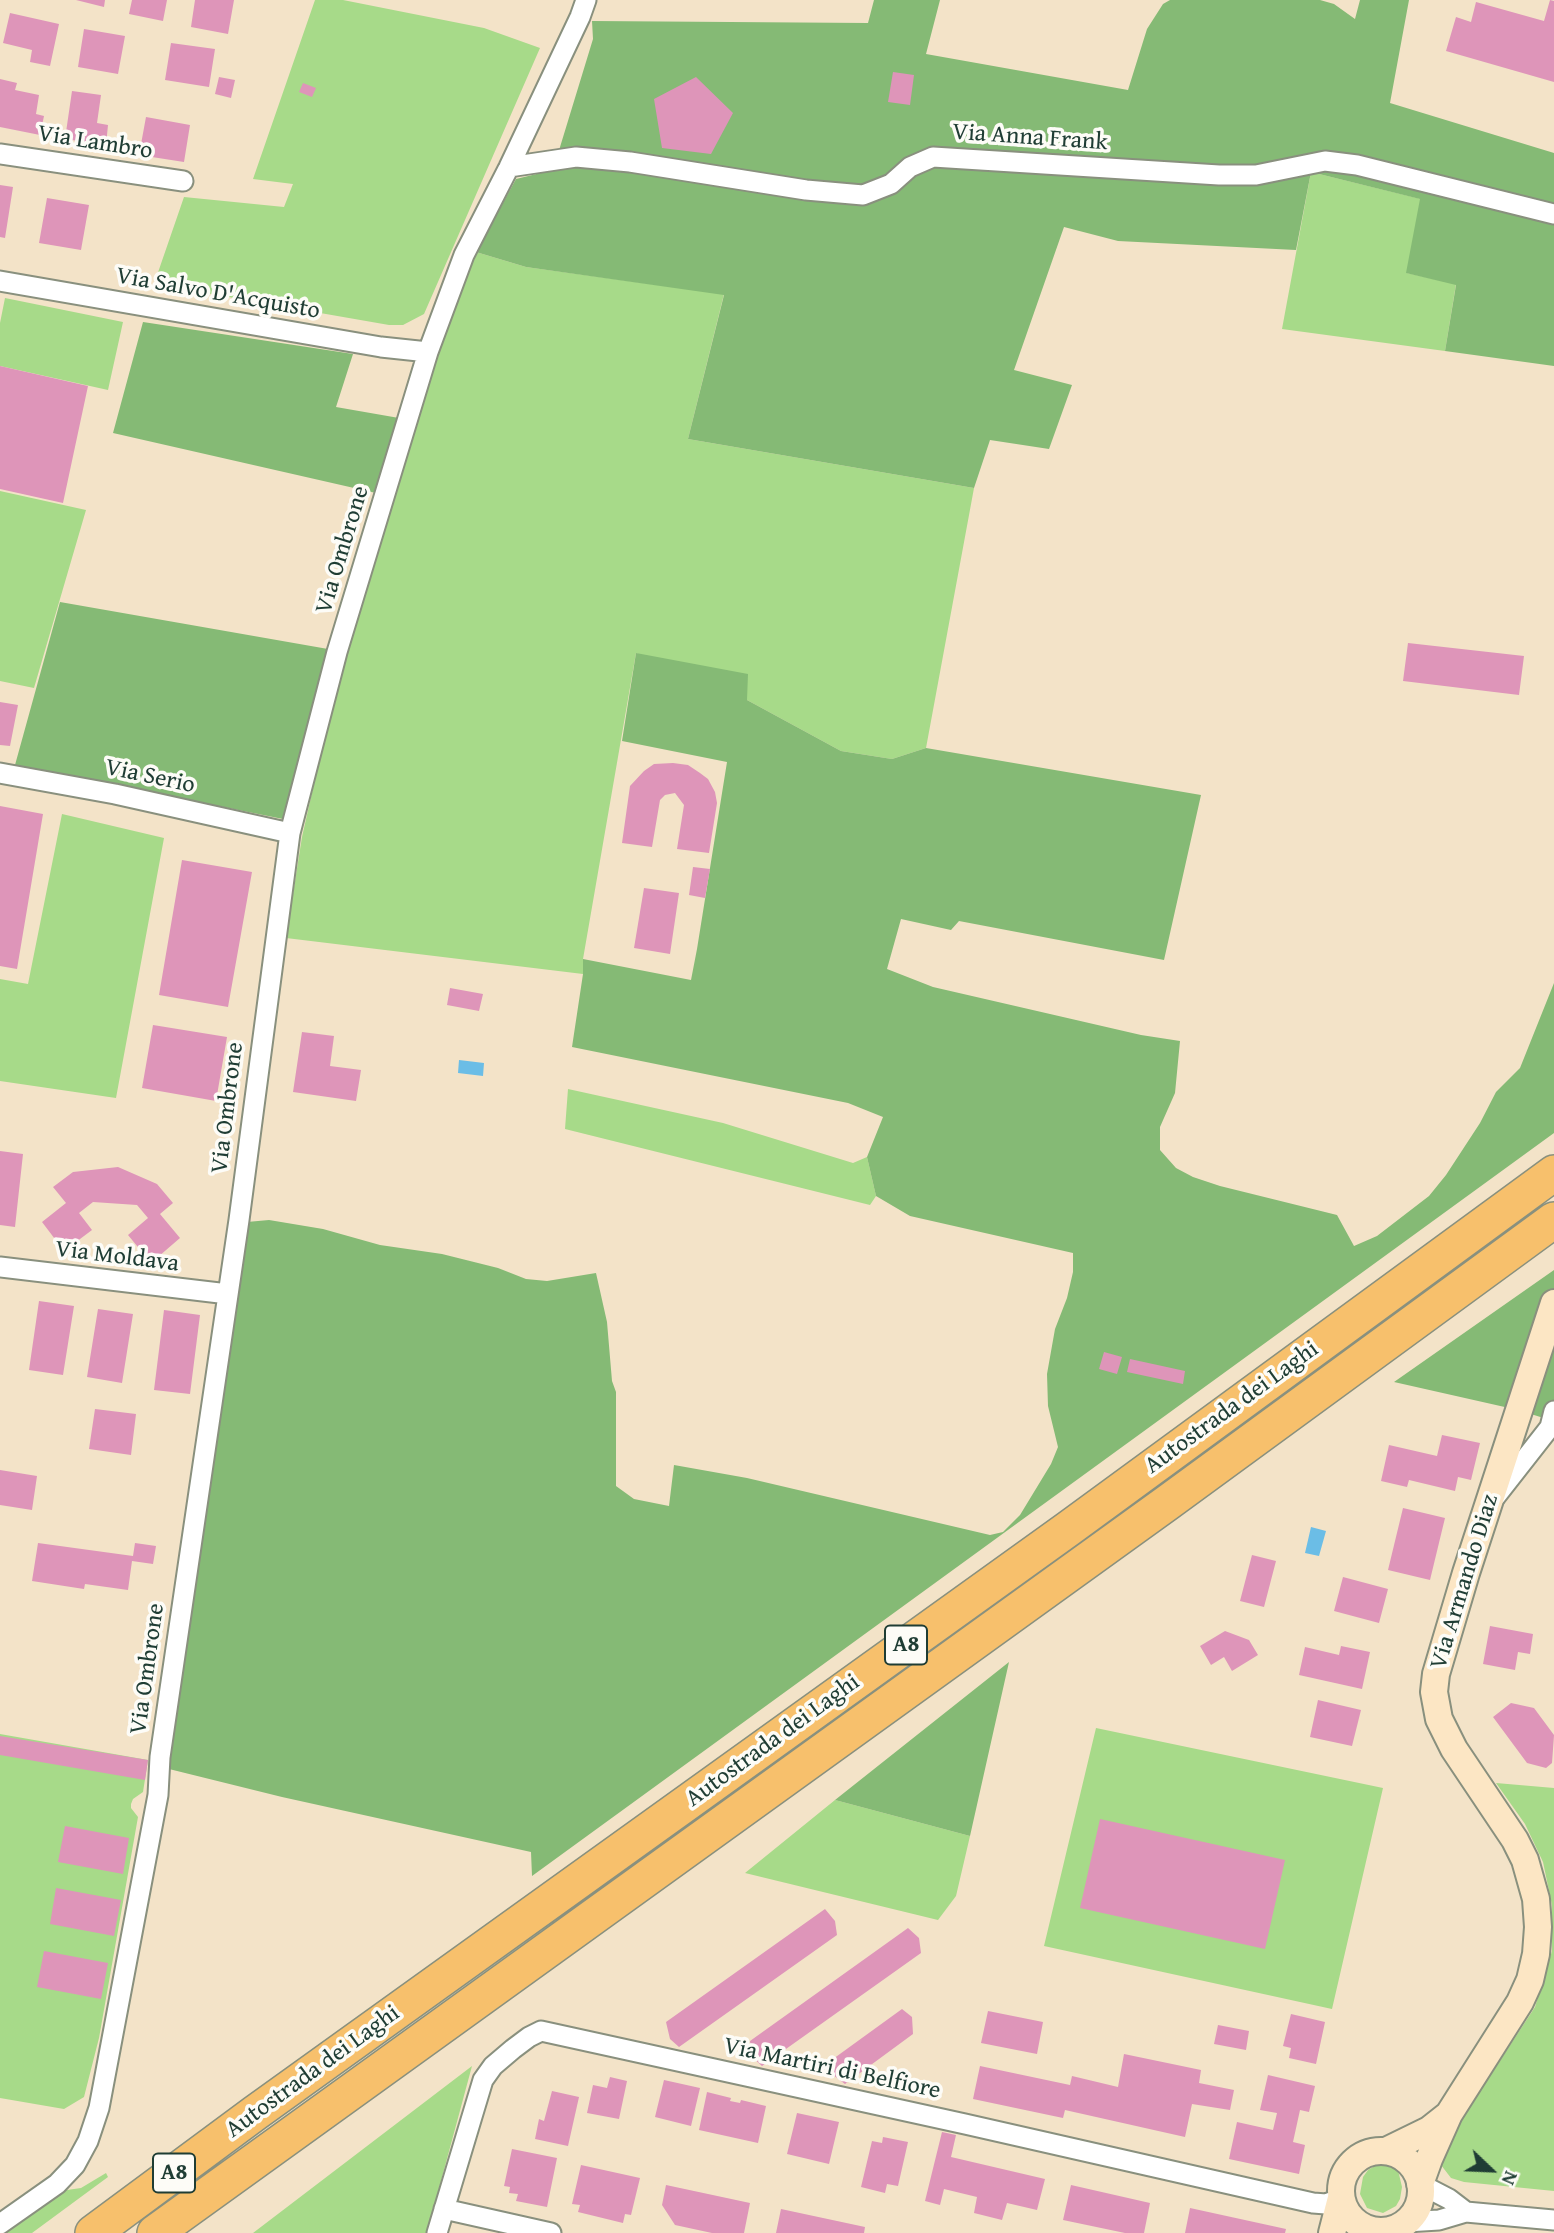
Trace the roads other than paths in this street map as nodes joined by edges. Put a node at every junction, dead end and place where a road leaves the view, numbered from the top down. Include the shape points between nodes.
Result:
1 (586, 0) edge
2 (0, 154) edge
3 (509, 167) junction
4 (183, 181) dead end
5 (1554, 215) edge
6 (0, 281) edge
7 (428, 352) junction
8 (0, 773) edge
9 (290, 833) junction
10 (1554, 1173) edge
11 (1554, 1220) edge
12 (0, 1267) edge
13 (228, 1294) junction
14 (1554, 1303) edge
15 (1553, 1421) edge
16 (1486, 1509) junction
17 (1449, 2114) junction
18 (1386, 2151) junction
19 (1420, 2184) junction
20 (1341, 2198) junction
21 (444, 2209) junction
22 (1466, 2212) junction
23 (1554, 2220) edge
24 (1406, 2222) junction
25 (0, 2224) edge
26 (1377, 2232) edge
27 (93, 2233) edge
28 (155, 2233) edge
29 (437, 2233) edge
30 (551, 2233) edge
31 (1332, 2233) edge

1 - 3 street, Via Ombrone
2 - 4 street, Via Lambro
3 - 5 street, Via Anna Frank via 576,157 863,195 891,184 910,167 933,157 1219,175 1256,175 1325,161
3 - 7 street, Via Ombrone via 464,254
6 - 7 street, Via Salvo D'Acquisto
7 - 9 street, Via Ombrone via 337,652
8 - 9 street, Via Serio
9 - 13 street, Via Ombrone
10 - 27 highway, Autostrada dei Laghi / A8
11 - 28 highway, Autostrada dei Laghi / A8
12 - 13 street, Via Moldava
13 - 25 street, Via Ombrone via 158,1795 99,2108 75,2165
14 - 16 street, Via Armando Diaz
15 - 16 street
16 - 17 street, Via Armando Diaz via 1436,1674 1434,1701 1454,1749 1525,1860 1536,1899 1538,1940 1534,1968 1520,2002
17 - 18 street, Via Armando Diaz via 1429,2130
17 - 19 street, Via Armando Diaz
18 - 19 street via 1412,2166
18 - 20 street, Via Armando Diaz via 1364,2155 1349,2166
19 - 22 street
19 - 24 street, Via Armando Diaz via 1418,2205
20 - 21 street, Via Martiri di Belfiore via 1313,2203 541,2032 528,2036 483,2080
20 - 26 street via 1354,2221
20 - 31 street, Via Armando Diaz
21 - 29 street, Via Martiri di Belfiore
21 - 30 street
22 - 23 street
22 - 24 street
24 - 26 street

